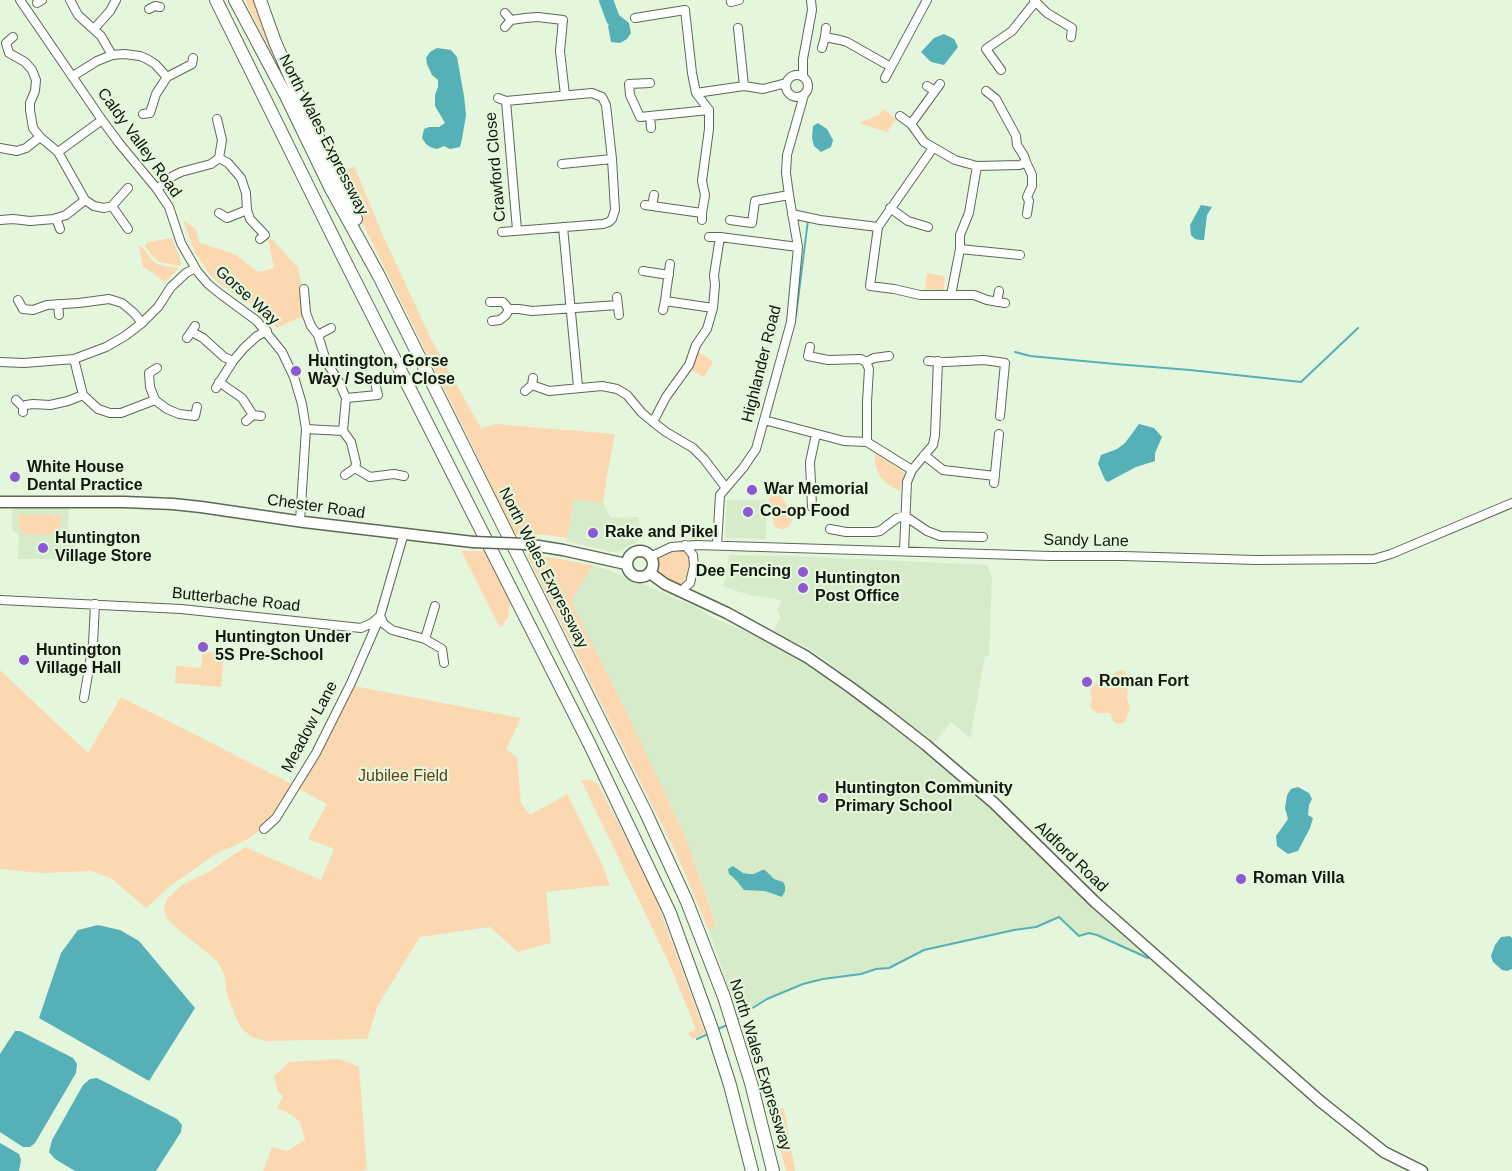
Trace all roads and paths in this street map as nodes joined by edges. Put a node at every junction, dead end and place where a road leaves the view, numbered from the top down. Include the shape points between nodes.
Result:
1 (20, 0) edge
2 (70, 0) edge
3 (116, 0) edge
4 (216, 0) edge
5 (235, 0) edge
6 (260, 0) edge
7 (811, 0) edge
8 (913, 0) edge
9 (1035, 1) edge
10 (925, 3) edge
11 (635, 18) dead end
12 (507, 20) dead end
13 (738, 28) dead end
14 (1073, 28) dead end
15 (94, 29) junction
16 (13, 37) dead end
17 (3, 42) edge
18 (822, 48) dead end
19 (112, 55) junction
20 (194, 63) dead end
21 (891, 67) junction
22 (1001, 70) dead end
23 (799, 75) junction
24 (73, 76) junction
25 (167, 77) junction
26 (885, 78) dead end
27 (651, 83) dead end
28 (784, 85) junction
29 (744, 86) junction
30 (934, 87) dead end
31 (986, 91) dead end
32 (696, 93) junction
33 (565, 95) junction
34 (801, 96) junction
35 (709, 110) junction
36 (148, 115) dead end
37 (650, 116) junction
38 (900, 116) dead end
39 (217, 119) dead end
40 (102, 120) junction
41 (911, 124) junction
42 (651, 128) dead end
43 (40, 137) junction
44 (0, 148) edge
45 (933, 148) junction
46 (58, 152) junction
47 (219, 158) junction
48 (612, 159) junction
49 (1026, 162) junction
50 (562, 164) dead end
51 (977, 166) junction
52 (128, 188) dead end
53 (157, 189) junction
54 (654, 195) dead end
55 (789, 195) junction
56 (85, 200) junction
57 (112, 206) junction
58 (890, 208) junction
59 (247, 210) junction
60 (792, 214) junction
61 (1027, 214) dead end
62 (56, 218) junction
63 (223, 218) dead end
64 (0, 220) edge
65 (730, 220) dead end
66 (923, 224) dead end
67 (563, 227) junction
68 (878, 227) junction
69 (60, 229) dead end
70 (128, 229) dead end
71 (517, 230) junction
72 (502, 232) dead end
73 (266, 237) dead end
74 (709, 237) dead end
75 (720, 237) junction
76 (798, 247) junction
77 (960, 249) junction
78 (1020, 255) dead end
79 (670, 264) dead end
80 (195, 268) junction
81 (643, 271) dead end
82 (669, 275) junction
83 (379, 276) junction
84 (304, 289) dead end
85 (999, 291) dead end
86 (951, 295) junction
87 (18, 300) dead end
88 (490, 302) dead end
89 (58, 304) junction
90 (618, 306) dead end
91 (712, 308) junction
92 (509, 309) junction
93 (572, 309) junction
94 (59, 315) dead end
95 (492, 321) dead end
96 (142, 323) junction
97 (331, 328) dead end
98 (192, 332) dead end
99 (267, 332) junction
100 (318, 335) junction
101 (808, 355) dead end
102 (889, 356) dead end
103 (74, 359) junction
104 (233, 361) junction
105 (928, 361) dead end
106 (938, 361) junction
107 (0, 362) edge
108 (866, 362) junction
109 (157, 368) dead end
110 (530, 385) dead end
111 (578, 387) junction
112 (379, 394) dead end
113 (83, 395) junction
114 (346, 398) junction
115 (16, 400) dead end
116 (155, 400) junction
117 (197, 407) dead end
118 (1000, 416) dead end
119 (254, 417) dead end
120 (764, 420) junction
121 (653, 422) junction
122 (306, 429) junction
123 (343, 431) junction
124 (816, 434) junction
125 (999, 434) dead end
126 (867, 442) junction
127 (924, 455) junction
128 (355, 468) junction
129 (912, 470) junction
130 (345, 475) dead end
131 (404, 476) dead end
132 (726, 488) junction
133 (0, 502) edge
134 (1512, 502) edge
135 (812, 507) dead end
136 (905, 516) junction
137 (300, 521) junction
138 (830, 529) dead end
139 (404, 533) junction
140 (983, 537) dead end
141 (685, 545) junction
142 (717, 545) junction
143 (904, 550) junction
144 (650, 557) junction
145 (626, 564) junction
146 (650, 573) junction
147 (681, 591) junction
148 (0, 600) edge
149 (95, 604) junction
150 (435, 606) dead end
151 (380, 616) junction
152 (424, 639) junction
153 (444, 663) dead end
154 (84, 698) dead end
155 (264, 830) dead end
156 (752, 1171) edge
157 (773, 1171) edge
158 (1422, 1171) edge

1 - 24 street, Caldy Valley Road
2 - 15 street via 78,15
3 - 15 street
4 - 156 highway via 632,830 670,914 712,1029
5 - 83 highway, North Wales Expressway
6 - 83 highway via 291,81
7 - 23 street
8 - 10 street
9 - 14 street
9 - 22 street via 1012,31 984,46
10 - 21 street
11 - 32 street via 685,10 690,22
12 - 33 street via 565,18 560,51
13 - 29 street
15 - 19 street
16 - 17 street
17 - 43 street via 9,53 32,70 36,80 30,110 33,128
18 - 21 street via 825,32
19 - 24 street
19 - 25 street via 140,56
20 - 25 street
21 - 26 street
23 - 28 street via 789,77
23 - 34 street via 808,85
24 - 40 street, Caldy Valley Road
25 - 36 street
27 - 37 street via 629,84 640,117
28 - 29 street via 763,89
28 - 34 street via 791,96
29 - 32 street
30 - 41 street
31 - 49 street via 996,99
32 - 35 street
33 - 48 street, Crawford Close via 592,93 602,97
33 - 71 street, Crawford Close via 502,100
34 - 55 street, Highlander Road via 786,155
35 - 37 street
35 - 54 street via 702,216 648,205
37 - 42 street
38 - 41 street
39 - 47 street via 214,130 222,141
40 - 46 street
40 - 53 street, Caldy Valley Road
41 - 45 street
43 - 44 street via 17,151
43 - 46 street
45 - 51 street
45 - 58 street
46 - 56 street
47 - 53 street via 173,176
47 - 59 street via 241,178
48 - 50 street
48 - 67 street, Crawford Close via 612,219 603,224
49 - 51 street
49 - 61 street via 1032,176
51 - 77 street
52 - 57 street
53 - 80 street, Caldy Valley Road via 169,207 181,243
55 - 60 street, Highlander Road
55 - 65 street via 755,201 752,223
56 - 57 street via 94,206
56 - 62 street
57 - 70 street
58 - 66 street via 909,221
58 - 68 street
59 - 63 street
59 - 73 street
60 - 68 street
60 - 76 street, Highlander Road
62 - 64 street
62 - 69 street
67 - 71 street, Crawford Close
67 - 93 street
68 - 86 street via 870,291 894,289 920,295
71 - 72 street, Crawford Close
74 - 75 street
75 - 76 street
75 - 91 street
76 - 120 street, Highlander Road via 791,322
77 - 78 street
77 - 86 street
79 - 82 street
80 - 96 street via 171,287
80 - 99 street, Gorse Way via 208,284
81 - 82 street
82 - 91 street via 664,306
83 - 157 highway, North Wales Expressway via 687,902 731,1017
84 - 100 street via 306,313
85 - 86 street via 1001,302 974,295
87 - 89 street via 21,313
88 - 92 street via 503,302
89 - 94 street
89 - 96 street via 109,299 122,303
90 - 93 street
91 - 121 street via 707,329 689,365
92 - 93 street
92 - 95 street via 500,320
93 - 111 street
96 - 103 street via 106,347
97 - 100 street
98 - 104 street
99 - 104 street
99 - 122 street, Gorse Way via 294,377
100 - 114 street via 326,361
101 - 108 street
102 - 108 street
103 - 107 street
103 - 113 street
104 - 119 street via 218,385 242,398
105 - 106 street
106 - 118 street via 1006,359
106 - 127 street via 935,435 933,445
108 - 126 street
109 - 116 street via 145,373
110 - 111 street via 549,391
111 - 121 street via 617,389
112 - 114 street
113 - 115 street via 50,405 26,405 23,409
113 - 116 street via 98,409 121,413
114 - 123 street
116 - 117 street via 174,413 197,419
120 - 124 street
120 - 132 street, Highlander Road via 756,449
121 - 132 street via 693,448
122 - 123 street
122 - 137 street, Gorse Way
123 - 128 street via 351,442
124 - 126 street
124 - 135 street via 810,462
125 - 127 street via 995,479 943,470
126 - 129 street
127 - 129 street
128 - 130 street
128 - 131 street via 370,477 394,470
129 - 136 street
132 - 142 street, Highlander Road via 720,495
133 - 137 main road, Chester Road via 173,504
134 - 143 street, Sandy Lane via 1374,559 1256,560
136 - 138 street via 880,531
136 - 140 street via 940,536
136 - 143 street
137 - 139 main road, Chester Road
139 - 145 main road, Chester Road, bridge via 526,544
139 - 151 street
141 - 142 street, Sandy Lane
141 - 144 street, Sandy Lane
141 - 147 street via 693,555 694,566 690,583
142 - 143 street, Sandy Lane
144 - 145 main road via 641,551 634,552
144 - 146 main road
145 - 146 main road via 634,576 641,578
146 - 147 main road, Aldford Road
147 - 158 main road, Aldford Road via 807,657 893,720 994,803 1095,902 1320,1101 1384,1152
148 - 149 street, Butterbache Road
149 - 151 street, Butterbache Road via 360,628
149 - 154 street
150 - 152 street
151 - 152 street via 392,630
151 - 155 street, Meadow Lane via 316,753 276,818
152 - 153 street via 442,649

